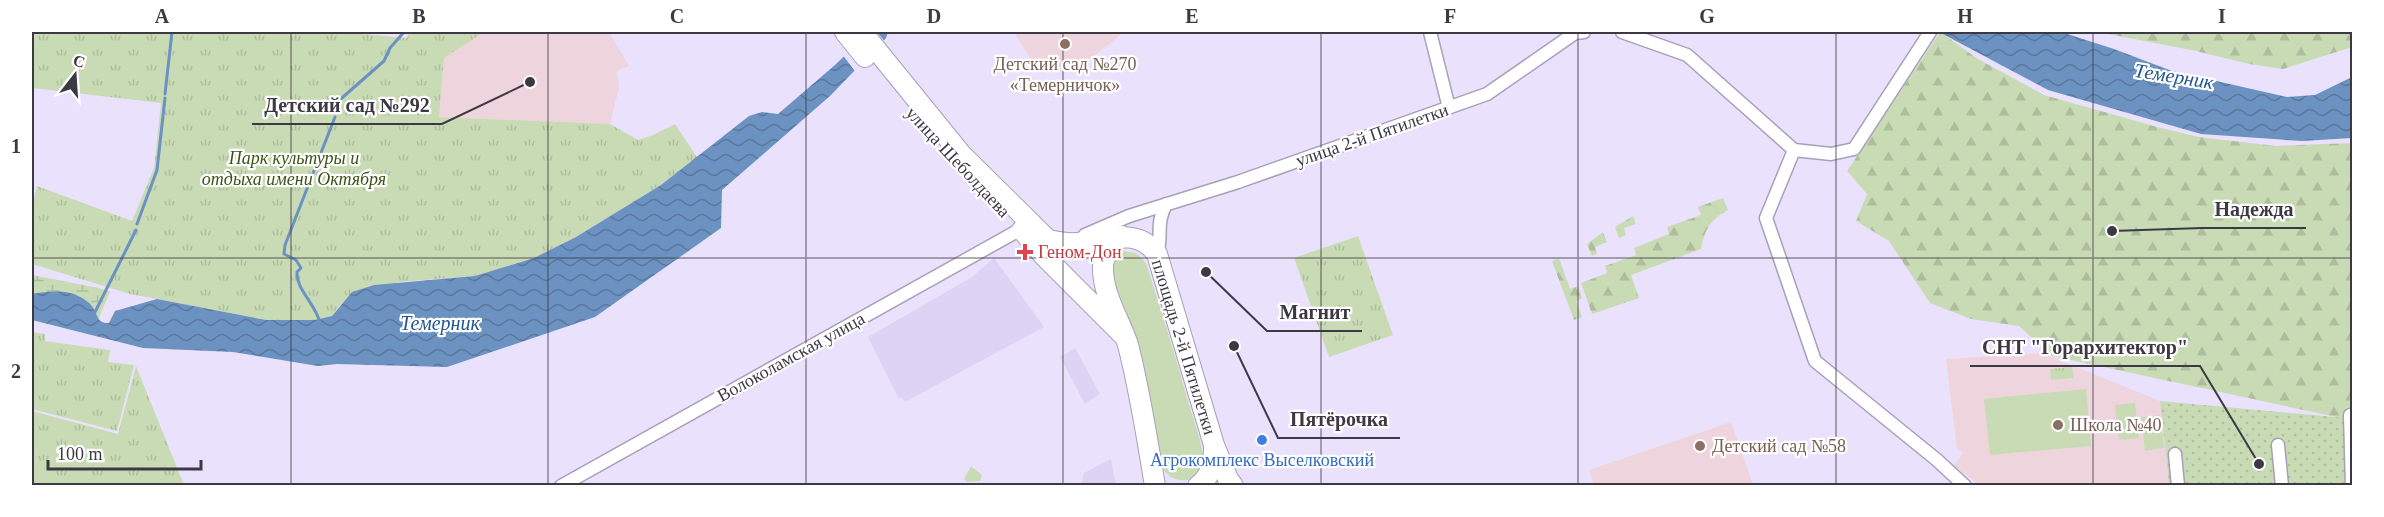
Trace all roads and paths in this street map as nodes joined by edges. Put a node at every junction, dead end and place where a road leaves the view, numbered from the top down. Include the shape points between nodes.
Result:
1 (845, 32) edge
2 (862, 32) edge
3 (1430, 32) edge
4 (1578, 32) edge
5 (1622, 32) edge
6 (1930, 32) edge
7 (892, 80) junction
8 (1449, 108) junction
9 (1794, 150) junction
10 (1166, 204) junction
11 (1145, 211) junction
12 (1028, 232) junction
13 (1122, 236) junction
14 (1079, 243) junction
15 (1157, 254) junction
16 (1125, 337) junction
17 (2350, 415) dead end
18 (1214, 446) junction
19 (2278, 446) dead end
20 (2175, 454) dead end
21 (1158, 482) edge
22 (1231, 483) edge
23 (561, 486) edge
24 (1198, 486) edge
25 (1965, 486) edge
26 (2178, 486) edge
27 (2282, 486) edge
28 (2352, 486) edge

1 - 7 main road
2 - 7 main road
3 - 8 street
4 - 8 street, улица 2-й Пятилетки via 1487,94
5 - 9 street via 1687,55
6 - 9 street via 1854,148 1831,154
7 - 12 main road, улица Шеболдаева via 952,158
8 - 10 street, улица 2-й Пятилетки
9 - 25 street via 1766,218 1815,361
10 - 11 street, улица 2-й Пятилетки
10 - 15 street via 1158,224
11 - 13 street, улица 2-й Пятилетки
11 - 14 street, улица 2-й Пятилетки via 1085,235
12 - 14 main road via 1048,240
12 - 16 main road via 1045,257
12 - 23 street, Волоколамская улица
13 - 14 main road
13 - 15 main road, площадь 2-й Пятилетки via 1145,242
13 - 16 main road via 1111,245 1103,266
15 - 18 main road, площадь 2-й Пятилетки
16 - 21 main road
17 - 28 street
18 - 22 main road, площадь 2-й Пятилетки
18 - 24 main road, площадь 2-й Пятилетки via 1212,466
19 - 27 street
20 - 26 street

